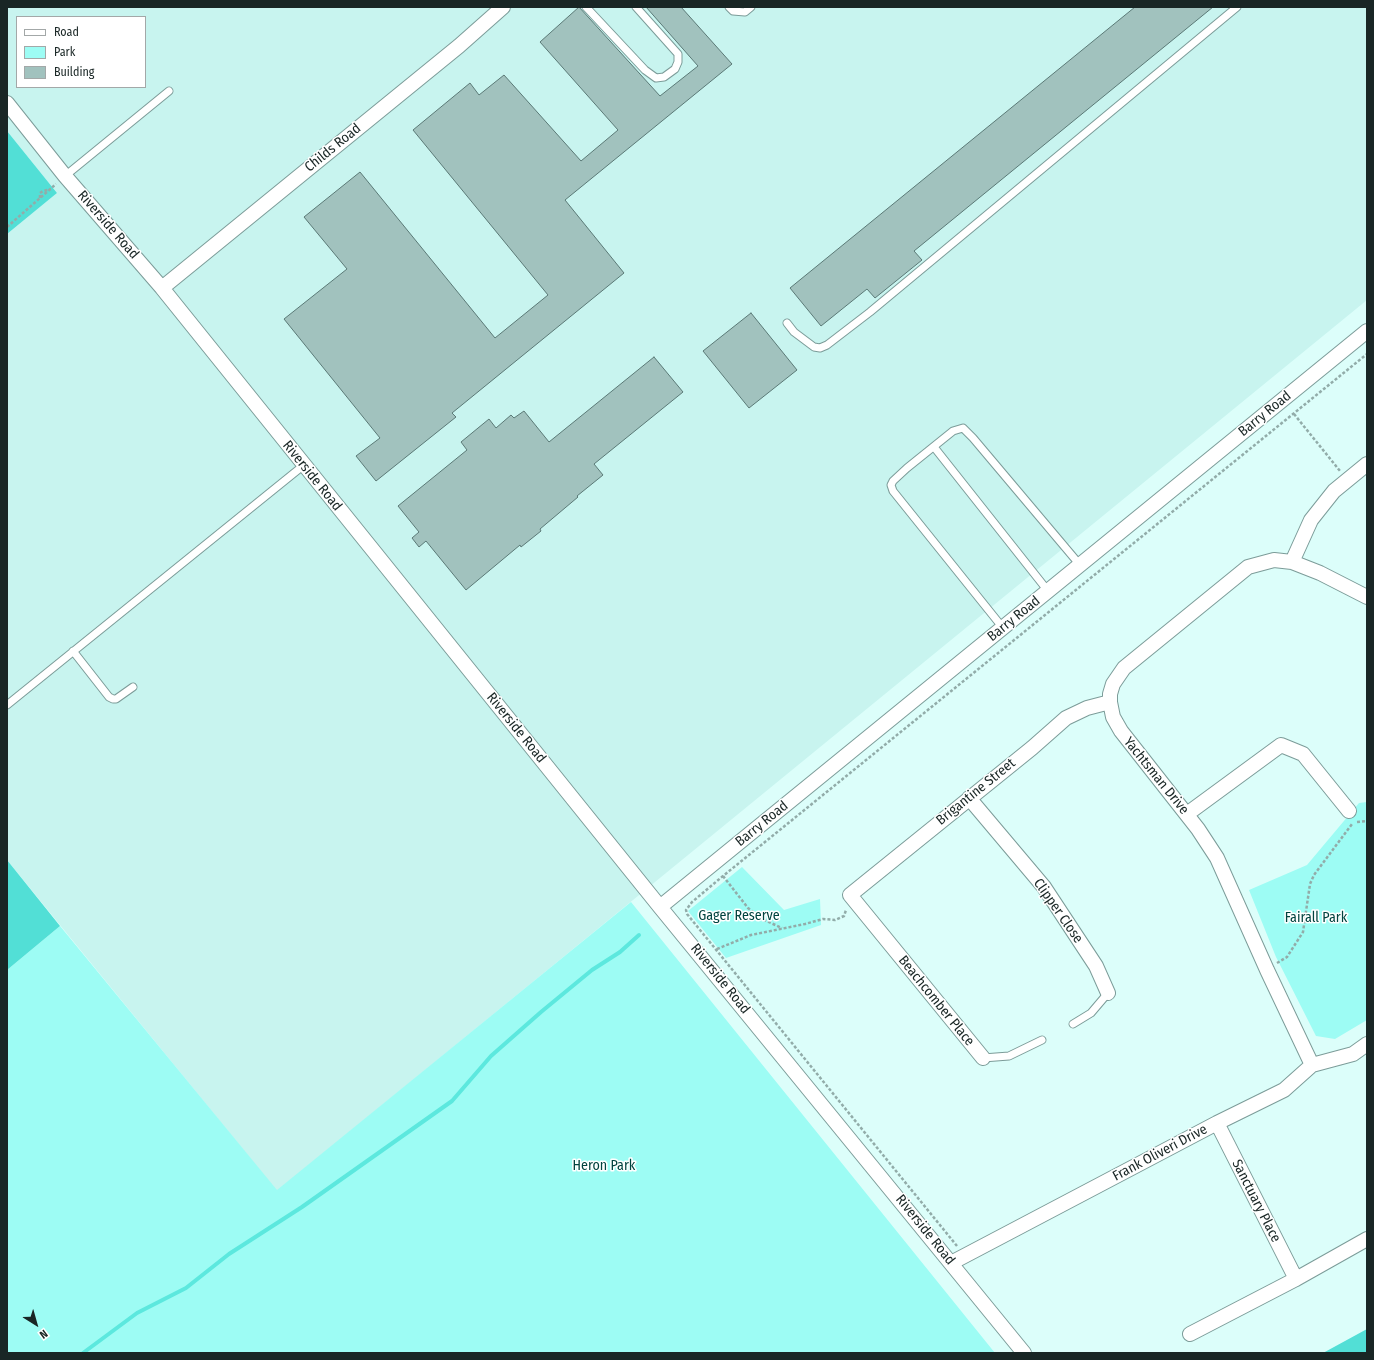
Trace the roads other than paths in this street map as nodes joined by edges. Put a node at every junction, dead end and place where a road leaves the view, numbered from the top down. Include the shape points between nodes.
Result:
1 (503, 7) edge
2 (586, 7) edge
3 (636, 7) edge
4 (729, 7) edge
5 (751, 7) edge
6 (1237, 7) edge
7 (169, 91) dead end
8 (7, 103) edge
9 (65, 176) junction
10 (162, 288) junction
11 (788, 323) dead end
12 (1367, 331) edge
13 (934, 447) junction
14 (1367, 464) edge
15 (304, 465) junction
16 (1292, 562) junction
17 (1080, 565) junction
18 (1048, 591) junction
19 (1367, 597) edge
20 (1003, 628) junction
21 (73, 651) junction
22 (133, 687) dead end
23 (1110, 702) junction
24 (7, 705) edge
25 (969, 798) junction
26 (1350, 811) dead end
27 (1187, 814) junction
28 (850, 895) joint
29 (660, 907) junction
30 (1108, 993) joint
31 (1073, 1024) dead end
32 (1042, 1040) dead end
33 (1367, 1044) edge
34 (983, 1058) joint
35 (1312, 1065) junction
36 (1217, 1123) junction
37 (1367, 1239) edge
38 (951, 1263) junction
39 (1296, 1279) junction
40 (1190, 1334) dead end
41 (1024, 1353) edge

1 - 10 street, Childs Road via 459,46
2 - 3 lane via 645,70 656,78 664,77 675,69 678,54
4 - 5 lane via 733,11 745,12
6 - 11 lane via 827,345 814,347 794,332
7 - 9 lane
8 - 9 street, Riverside Road
9 - 10 street, Riverside Road
10 - 15 street, Riverside Road
12 - 17 street, Barry Road
13 - 17 lane via 953,431 963,428
13 - 18 lane
13 - 20 lane via 893,481 893,491
14 - 16 street via 1334,491 1311,520
15 - 21 lane
15 - 29 street, Riverside Road
16 - 19 street, Yachtsman Drive
16 - 23 street, Yachtsman Drive via 1274,560 1248,567 1124,668 1113,684
17 - 18 street, Barry Road
18 - 20 street, Barry Road
20 - 29 street, Barry Road
21 - 22 lane via 113,699
21 - 24 lane
23 - 25 street, Brigantine Street via 1087,708 1066,718
23 - 27 street, Yachtsman Drive via 1113,717 1121,732
25 - 28 street, Brigantine Street
25 - 30 street, Clipper Close via 1044,887 1096,966
26 - 27 street via 1303,754 1281,745
27 - 35 street, Yachtsman Drive via 1217,858
28 - 34 street, Beachcomber Place
29 - 38 street, Riverside Road
30 - 31 lane, Clipper Close via 1091,1013
32 - 34 lane, Beachcomber Place via 1009,1056
33 - 35 street, Frank Oliveri Drive via 1353,1054
35 - 36 street, Frank Oliveri Drive via 1284,1090
36 - 38 street, Frank Oliveri Drive
36 - 39 street, Sanctuary Place
37 - 39 street
38 - 41 street, Riverside Road
39 - 40 street

